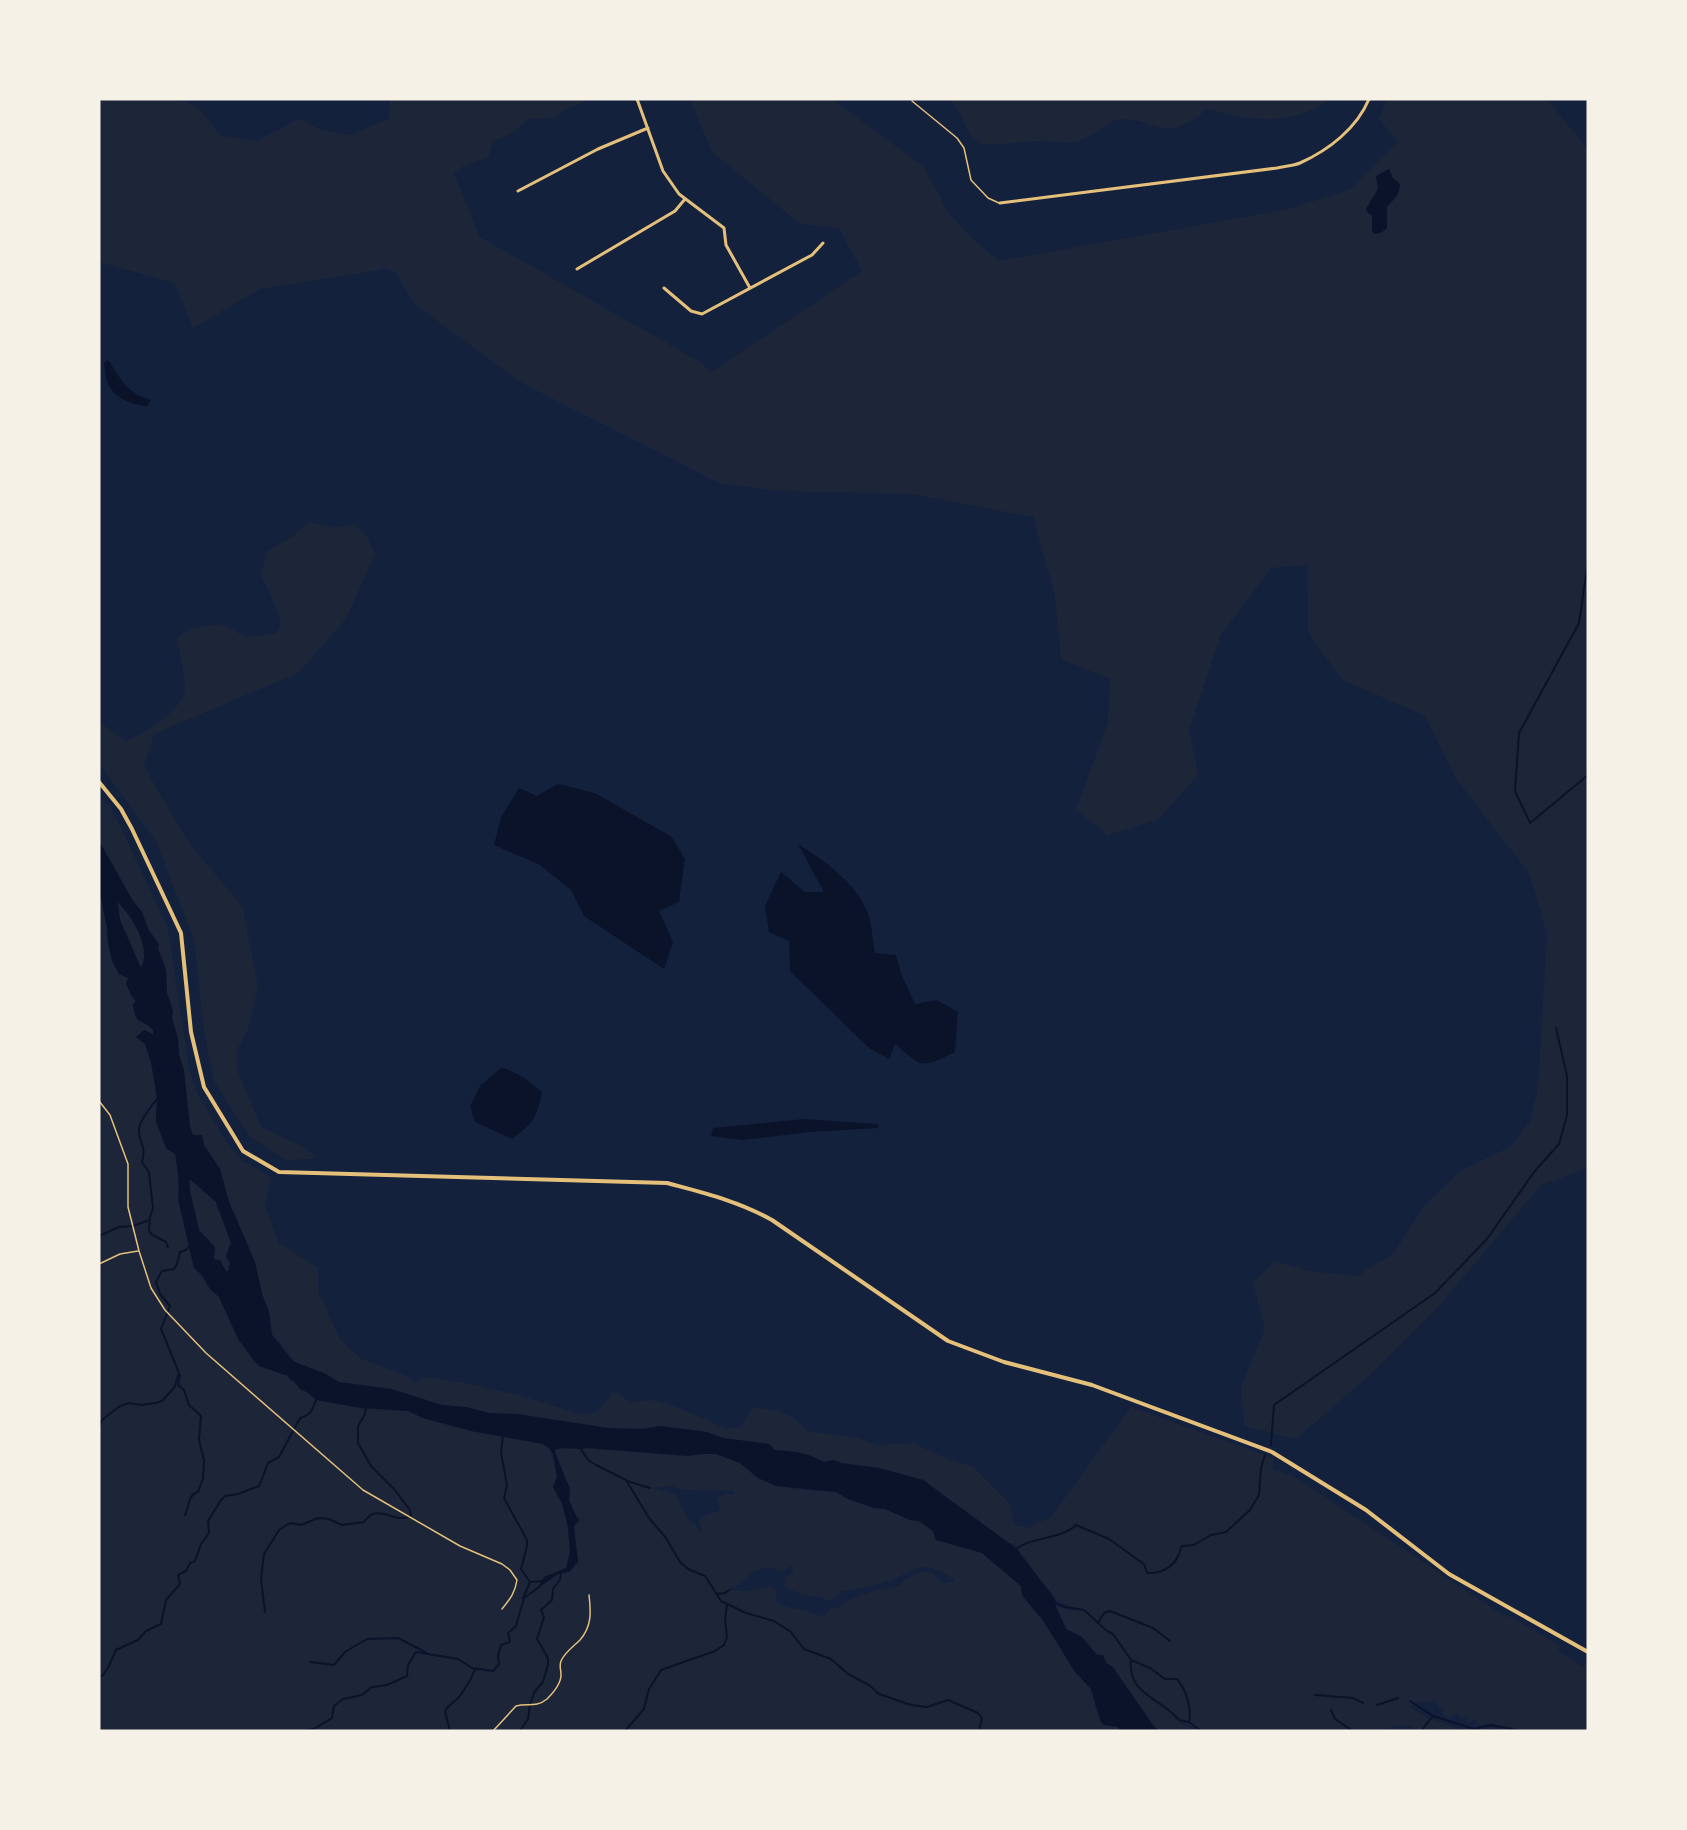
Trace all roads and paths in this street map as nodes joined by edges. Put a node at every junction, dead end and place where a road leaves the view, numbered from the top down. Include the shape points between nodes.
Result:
1 (637, 99) edge
2 (1369, 99) edge
3 (912, 100) dead end
4 (648, 128) junction
5 (518, 191) dead end
6 (685, 199) junction
7 (1000, 203) joint
8 (823, 243) dead end
9 (577, 269) dead end
10 (664, 288) dead end
11 (750, 288) junction
12 (99, 782) edge
13 (99, 1101) edge
14 (139, 1251) junction
15 (99, 1264) edge
16 (589, 1595) dead end
17 (502, 1609) dead end
18 (1588, 1652) edge
19 (493, 1731) edge

1 - 4 street
2 - 7 street via 1343,136 1299,163
3 - 7 lane via 957,138 964,147 971,180 988,198
4 - 5 street
4 - 6 street via 663,171
6 - 9 street via 675,211
6 - 11 street via 724,228 726,245
8 - 11 street via 812,255
10 - 11 street via 691,311 702,314
12 - 18 street via 132,829 181,933 191,1032 204,1087 243,1151 270,1167 279,1172 667,1184 731,1200 772,1220 948,1341 1004,1362 1092,1385 1272,1452 1366,1510 1449,1574
13 - 14 path via 110,1115 128,1164 128,1207
14 - 15 path via 120,1254
14 - 17 path via 151,1288 165,1310 206,1353 320,1455 363,1491 510,1570 517,1580
16 - 19 path via 588,1627 562,1658 558,1686 538,1705 516,1706

